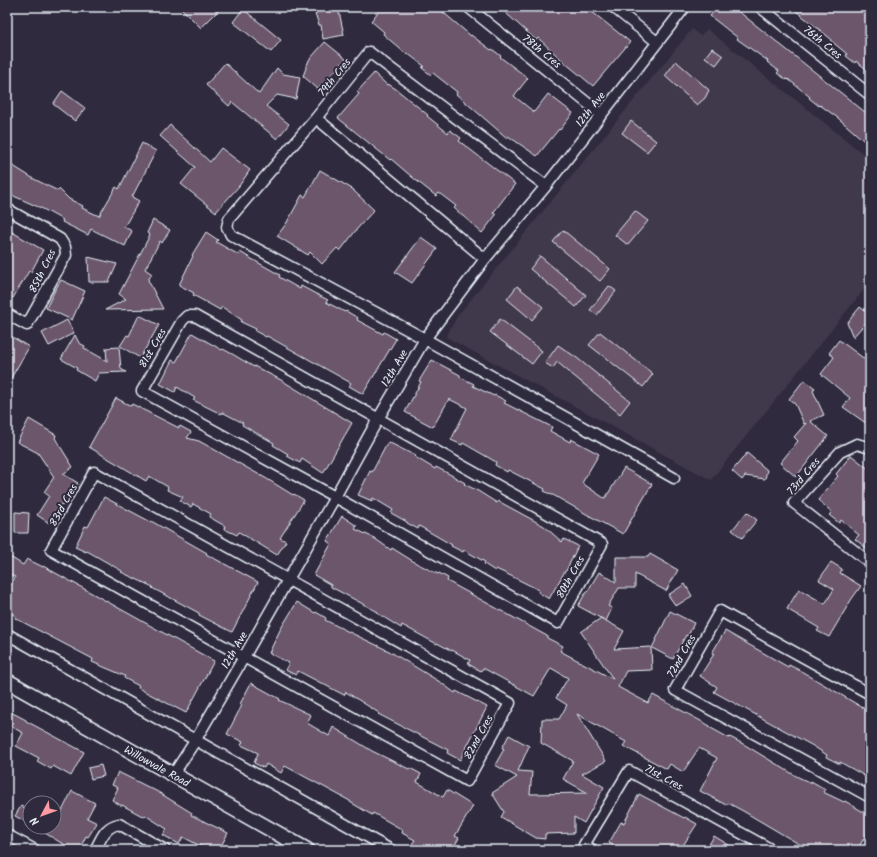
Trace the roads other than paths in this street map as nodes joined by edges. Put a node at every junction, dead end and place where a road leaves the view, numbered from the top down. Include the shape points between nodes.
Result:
1 (468, 7) edge
2 (613, 7) edge
3 (685, 7) edge
4 (760, 7) edge
5 (658, 42) junction
6 (870, 95) edge
7 (601, 114) junction
8 (316, 118) junction
9 (546, 186) junction
10 (7, 209) edge
11 (485, 260) junction
12 (7, 314) edge
13 (425, 339) junction
14 (378, 419) junction
15 (870, 448) edge
16 (674, 478) dead end
17 (335, 497) junction
18 (870, 563) edge
19 (288, 580) junction
20 (7, 634) edge
21 (244, 657) junction
22 (7, 681) edge
23 (870, 694) edge
24 (195, 741) junction
25 (173, 775) junction
26 (870, 797) edge
27 (7, 835) edge
28 (36, 850) edge
29 (95, 850) edge
30 (164, 850) edge
31 (307, 850) edge
32 (391, 850) edge
33 (593, 850) edge
34 (772, 850) edge

1 - 7 street, 78th Cres
2 - 5 street
3 - 5 street, 12th Ave
4 - 6 street, 76th Cres
5 - 7 street, 12th Ave
7 - 9 street, 12th Ave
8 - 9 street, 79th Cres via 370,52
8 - 11 street
8 - 13 street via 229,219 231,235
9 - 11 street, 12th Ave
10 - 12 street, 85th Cres via 60,239 66,255 27,326
11 - 13 street, 12th Ave
13 - 14 street, 12th Ave
13 - 16 street
14 - 17 street, 12th Ave
14 - 17 street, 81st Cres via 195,316 187,316 182,321 142,391
14 - 17 street, 80th Cres via 602,544 558,624
15 - 18 street, 73rd Cres via 858,444 840,452 794,503
17 - 19 street, 12th Ave
19 - 21 street, 12th Ave
19 - 21 street, 83rd Cres via 94,472 51,550
19 - 21 street, 82nd Cres via 510,703 467,781
20 - 24 street
21 - 24 street, 12th Ave
22 - 25 street, Willowvale Road
23 - 26 street, 72nd Cres via 720,610 675,690
24 - 25 street, 12th Ave
24 - 32 street
25 - 31 street, Willowvale Road
27 - 28 street
29 - 30 street via 106,829 119,824
33 - 34 street, 71st Cres via 584,845 629,771

